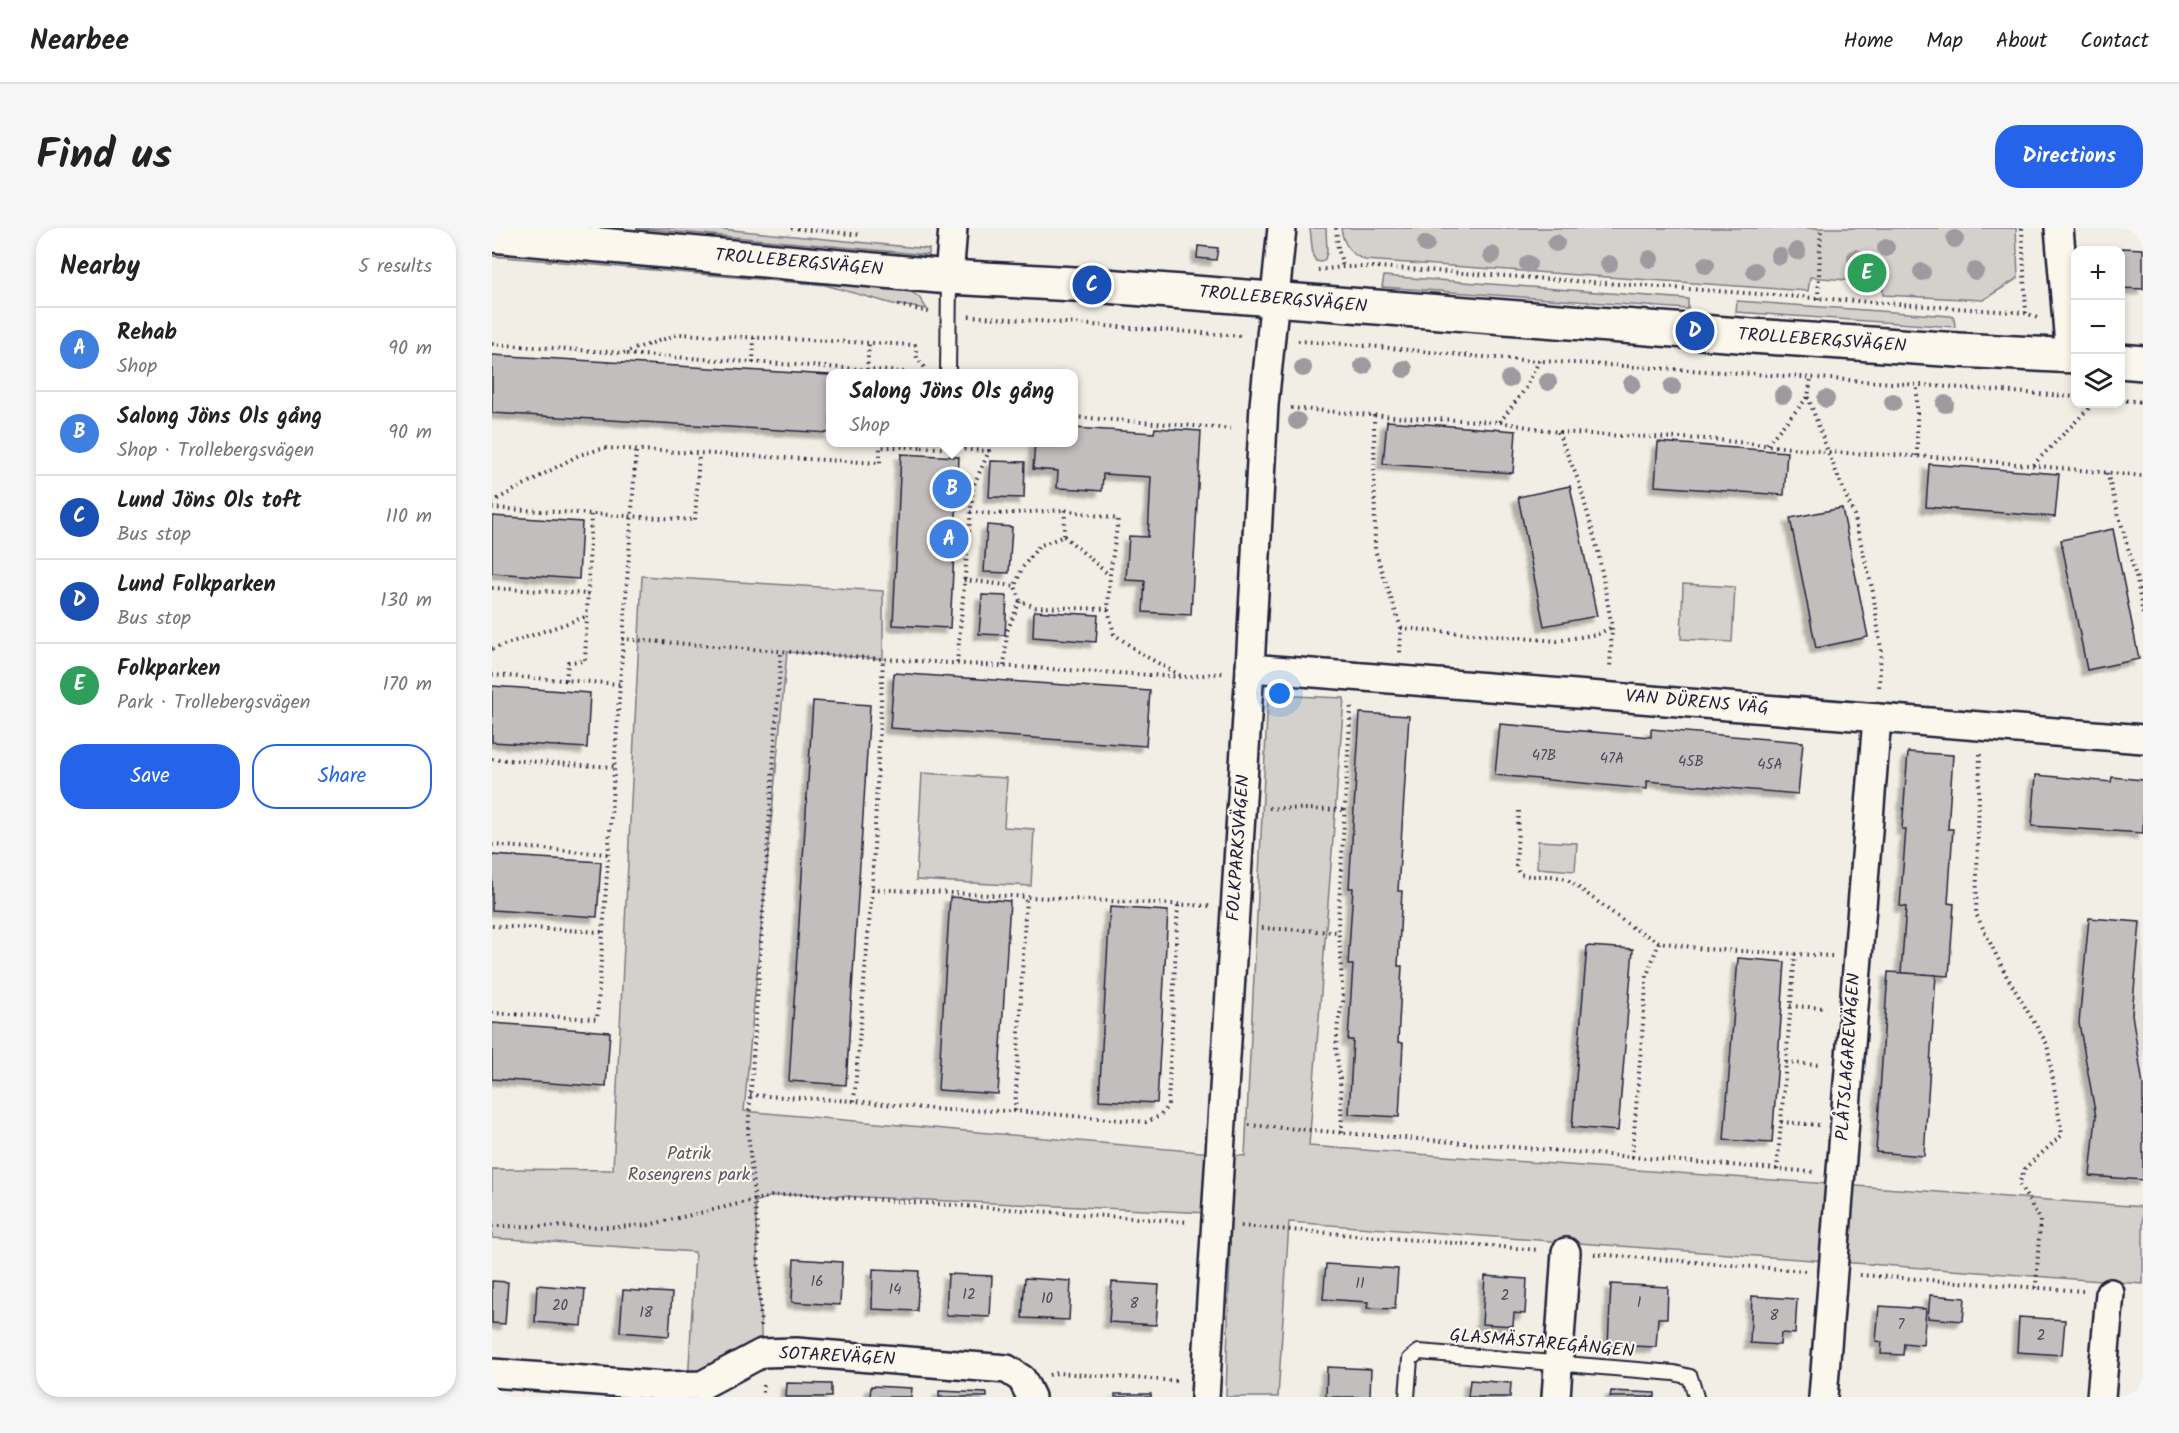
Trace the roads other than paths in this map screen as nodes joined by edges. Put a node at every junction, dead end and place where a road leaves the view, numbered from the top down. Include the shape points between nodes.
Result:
1 (953, 228) edge
2 (1282, 228) edge
3 (2059, 228) edge
4 (492, 235) edge
5 (949, 277) junction
6 (1275, 300) junction
7 (2073, 354) edge
8 (2071, 356) edge
9 (2125, 361) edge
10 (2143, 363) edge
11 (948, 369) edge
12 (1251, 668) junction
13 (1877, 718) junction
14 (2143, 739) edge
15 (1566, 1252) road end
16 (2110, 1293) road end
17 (1558, 1364) junction
18 (492, 1373) edge
19 (1026, 1388) edge
20 (1205, 1389) edge
21 (1407, 1397) edge
22 (1556, 1397) edge
23 (1696, 1397) edge
24 (1823, 1397) edge
25 (2101, 1397) edge

1 - 5 street
2 - 6 street, FOLKPARKSVÄGEN
3 - 7 street
4 - 5 street, TROLLEBERGSVÄGEN
5 - 6 street, TROLLEBERGSVÄGEN
5 - 11 lane
6 - 8 street, TROLLEBERGSVÄGEN
6 - 12 street, FOLKPARKSVÄGEN via 1263,418
9 - 10 street
12 - 13 street, VAN DÜRENS VÄG
12 - 20 street, FOLKPARKSVÄGEN
13 - 14 street, VAN DÜRENS VÄG
13 - 24 street, PLÅTSLAGAREVÄGEN
15 - 17 street
16 - 25 street
17 - 21 lane, GLASMÄSTAREGÅNGEN via 1419,1352 1410,1359
17 - 22 street
17 - 23 lane, GLASMÄSTAREGÅNGEN via 1674,1373 1690,1377
18 - 19 street, SOTAREVÄGEN via 664,1386 702,1385 762,1353 796,1352 1006,1369

